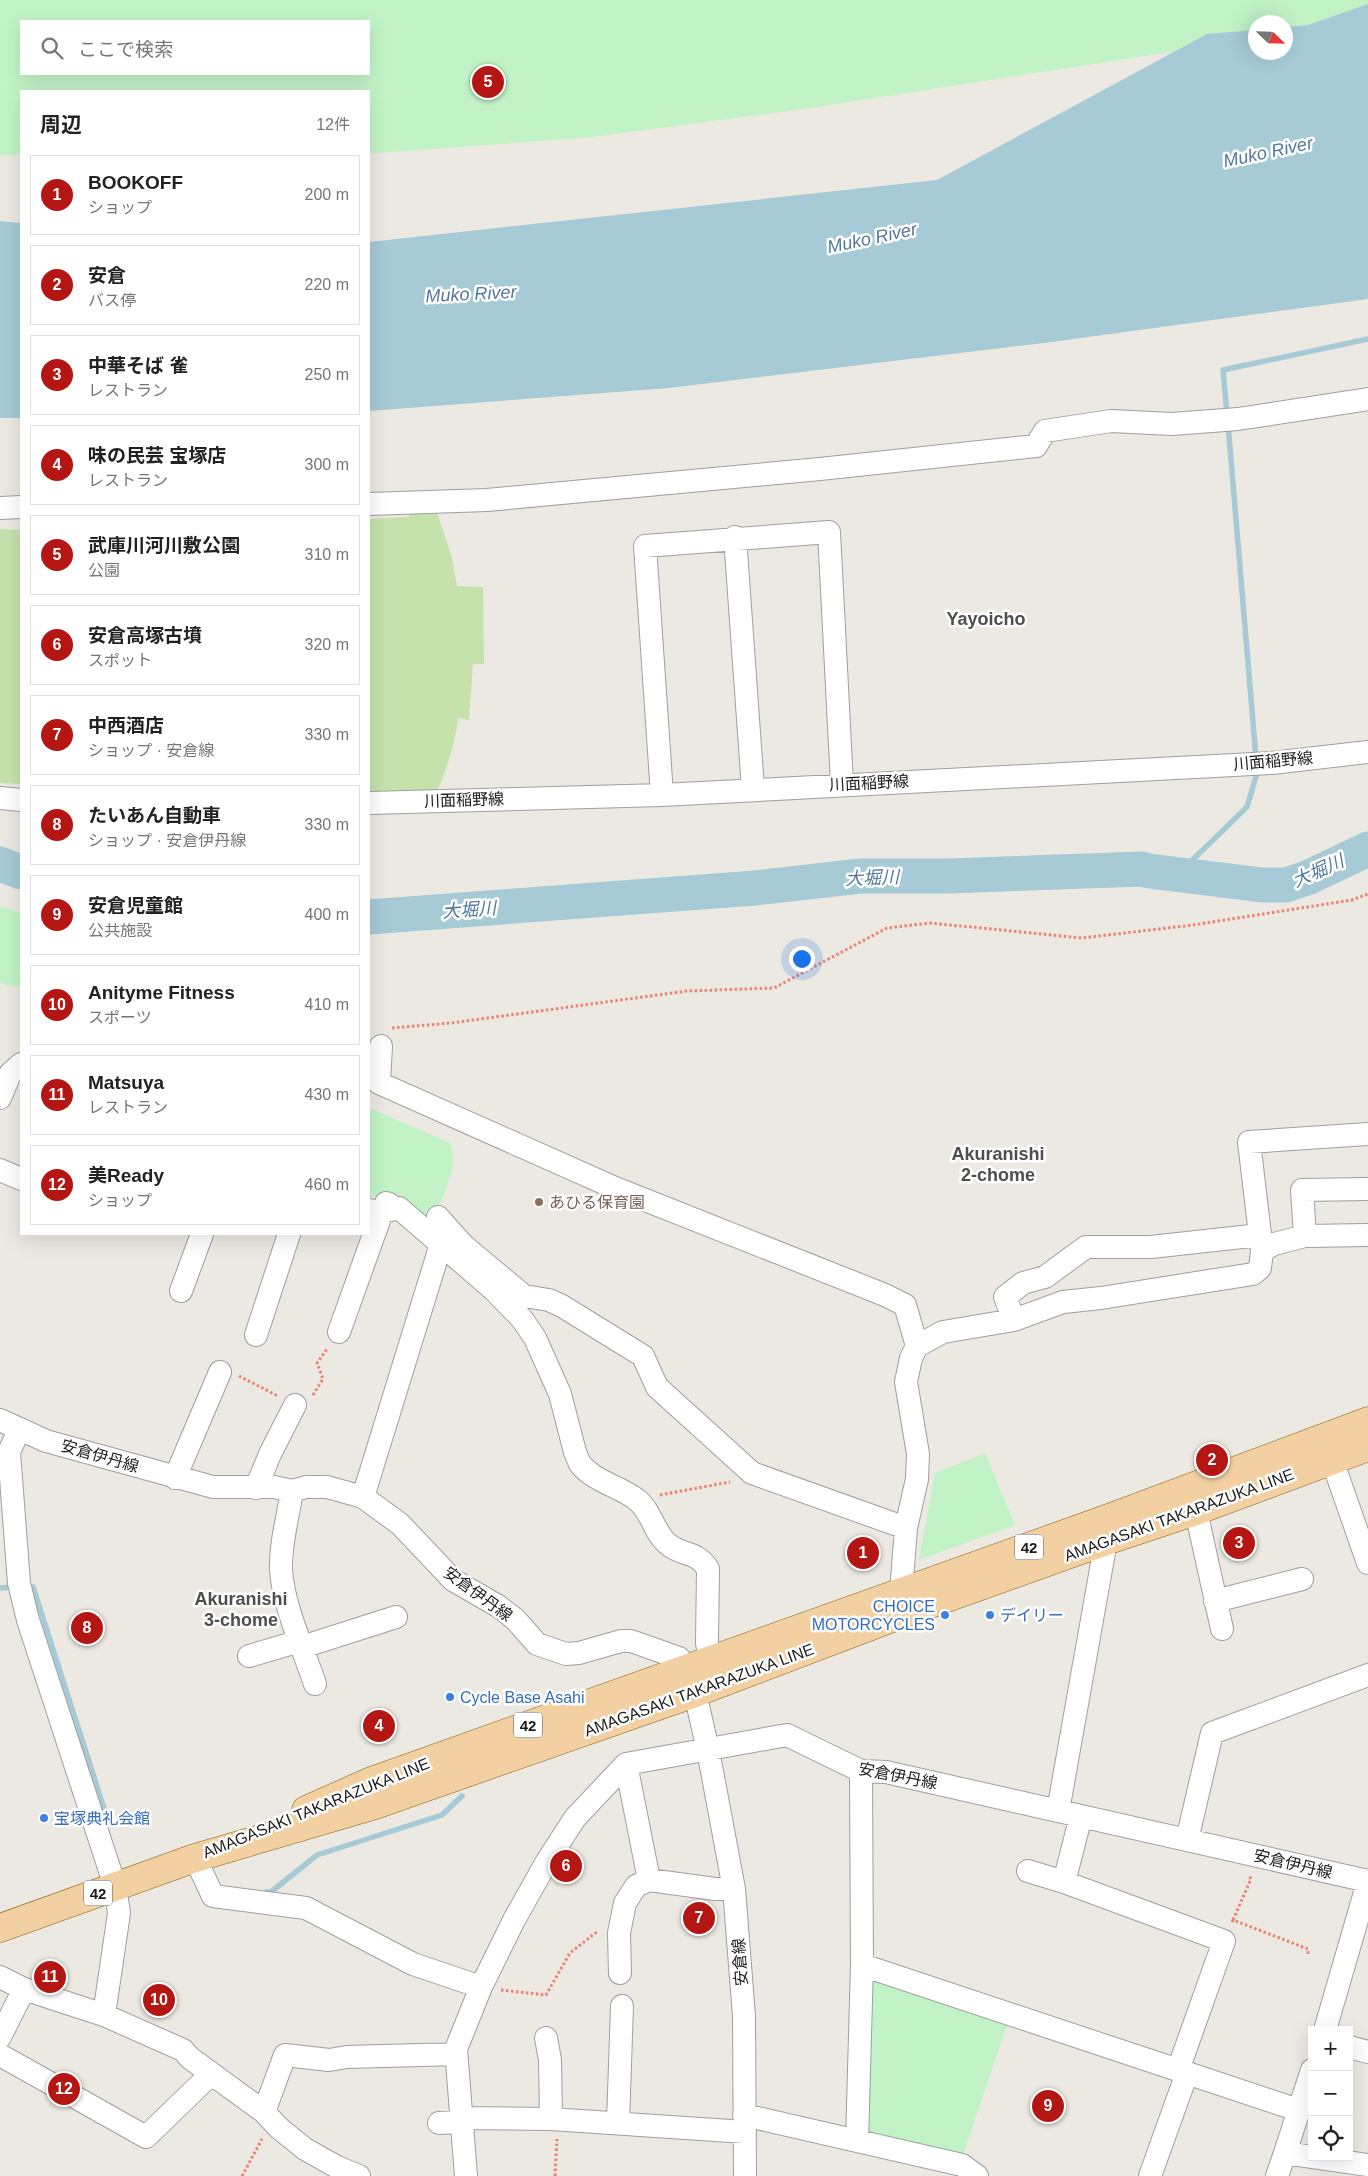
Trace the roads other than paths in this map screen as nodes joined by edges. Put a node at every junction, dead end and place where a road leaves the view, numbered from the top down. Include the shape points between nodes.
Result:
1 (1368, 399) edge
2 (370, 504) edge
3 (0, 508) edge
4 (20, 508) edge
5 (735, 537) junction
6 (1368, 752) edge
7 (842, 784) junction
8 (753, 789) junction
9 (662, 795) junction
10 (0, 798) edge
11 (20, 800) edge
12 (370, 803) edge
13 (384, 1037) road end
14 (20, 1065) edge
15 (0, 1098) edge
16 (1368, 1134) edge
17 (0, 1170) edge
18 (20, 1179) edge
19 (1368, 1189) edge
20 (373, 1207) edge
21 (438, 1217) dead end
22 (1368, 1234) edge
23 (202, 1235) edge
24 (289, 1235) edge
25 (365, 1235) edge
26 (1305, 1236) junction
27 (1261, 1243) junction
28 (441, 1244) junction
29 (181, 1291) dead end
30 (1014, 1320) junction
31 (339, 1332) dead end
32 (256, 1336) dead end
33 (916, 1346) junction
34 (220, 1372) road end
35 (295, 1405) road end
36 (1368, 1421) edge
37 (10, 1425) edge
38 (1368, 1447) edge
39 (1332, 1460) junction
40 (5, 1471) edge
41 (175, 1478) junction
42 (256, 1488) junction
43 (292, 1491) junction
44 (363, 1497) junction
45 (1196, 1511) junction
46 (906, 1528) junction
47 (1106, 1541) junction
48 (1366, 1554) edge
49 (1302, 1580) dead end
50 (906, 1601) junction
51 (1215, 1601) junction
52 (396, 1617) dead end
53 (1222, 1629) dead end
54 (301, 1644) junction
55 (249, 1656) dead end
56 (698, 1674) junction
57 (1368, 1675) edge
58 (315, 1684) dead end
59 (708, 1750) junction
60 (626, 1764) junction
61 (861, 1771) junction
62 (1058, 1812) junction
63 (1080, 1816) junction
64 (1187, 1840) junction
65 (195, 1858) junction
66 (1028, 1871) dead end
67 (649, 1880) junction
68 (1064, 1882) junction
69 (1368, 1882) edge
70 (115, 1886) junction
71 (734, 1889) junction
72 (0, 1928) edge
73 (862, 1965) junction
74 (620, 1973) dead end
75 (0, 1977) edge
76 (481, 1987) junction
77 (24, 1989) junction
78 (622, 2006) dead end
79 (104, 2015) junction
80 (1326, 2026) edge
81 (0, 2037) edge
82 (546, 2038) dead end
83 (1353, 2048) edge
84 (1368, 2052) edge
85 (456, 2054) junction
86 (0, 2056) edge
87 (1183, 2071) junction
88 (1312, 2071) edge
89 (211, 2074) junction
90 (1298, 2110) junction
91 (268, 2117) junction
92 (461, 2118) junction
93 (554, 2119) junction
94 (439, 2123) dead end
95 (618, 2123) junction
96 (744, 2124) junction
97 (858, 2141) junction
98 (1285, 2153) junction
99 (1368, 2165) edge
100 (1341, 2169) edge
101 (359, 2176) edge
102 (466, 2176) edge
103 (745, 2176) edge
104 (977, 2176) edge
105 (1150, 2176) edge
106 (1277, 2176) edge

1 - 2 street via 1227,420 1172,424 1111,421 1044,431 1036,446 820,469 487,500
3 - 4 street
5 - 7 street via 829,532
5 - 8 street
5 - 9 street via 645,546
6 - 7 street, 川面稲野線 via 1272,763
7 - 8 street, 川面稲野線
8 - 9 street, 川面稲野線
9 - 12 street, 川面稲野線
10 - 11 street
13 - 33 street via 379,1083 615,1188 885,1295 905,1305
14 - 15 street via 10,1074
16 - 27 street via 1248,1142
17 - 18 street
19 - 26 street via 1302,1190
20 - 28 street via 400,1208
21 - 46 street via 464,1246 524,1296 562,1306 644,1356 657,1387 752,1473
22 - 26 street
23 - 29 street
24 - 32 street
25 - 31 street
26 - 27 street via 1274,1244
27 - 30 street via 1260,1268 1253,1274 1062,1302
27 - 30 street via 1086,1247 1045,1277 1023,1283 1005,1297
28 - 44 street
28 - 56 street via 495,1291 536,1338 560,1394 575,1452 586,1472 636,1499 644,1506 665,1542 704,1562 708,1569 707,1643
30 - 33 street via 943,1332
33 - 46 street via 906,1382 918,1454 918,1479
34 - 41 street
35 - 42 street
36 - 50 main road, AMAGASAKI TAKARAZUKA LINE / 42 via 1118,1515
37 - 40 street
37 - 41 street, 安倉伊丹線 via 46,1441
38 - 39 main road, AMAGASAKI TAKARAZUKA LINE / 42
39 - 45 main road, AMAGASAKI TAKARAZUKA LINE / 42
39 - 48 street
40 - 70 street via 19,1583 28,1620
41 - 42 street, 安倉伊丹線 via 213,1488
42 - 43 street, 安倉伊丹線
43 - 44 street, 安倉伊丹線 via 327,1487
43 - 54 street via 281,1572
44 - 56 street, 安倉伊丹線 via 400,1524 453,1580 498,1606 537,1644 566,1654 632,1641 679,1658
45 - 47 main road, AMAGASAKI TAKARAZUKA LINE / 42
45 - 51 street
46 - 50 street
47 - 50 main road, AMAGASAKI TAKARAZUKA LINE / 42
47 - 62 street
49 - 51 street
50 - 56 main road, AMAGASAKI TAKARAZUKA LINE / 42
50 - 56 main road, AMAGASAKI TAKARAZUKA LINE / 42
51 - 53 street
52 - 54 street
54 - 55 street
54 - 58 street
56 - 59 street
56 - 65 main road, AMAGASAKI TAKARAZUKA LINE / 42 via 369,1782
57 - 64 street via 1212,1733
59 - 60 street, 安倉伊丹線
59 - 61 street, 安倉伊丹線 via 788,1735
59 - 71 street, 安倉線
60 - 67 street
60 - 76 street via 575,1818 514,1920
61 - 62 street, 安倉伊丹線 via 886,1772
61 - 73 street
62 - 63 street, 安倉伊丹線
63 - 64 street, 安倉伊丹線
63 - 68 street
64 - 69 street, 安倉伊丹線
65 - 70 main road, AMAGASAKI TAKARAZUKA LINE / 42
65 - 76 street via 213,1896 306,1908 413,1964
66 - 68 street
67 - 71 street
67 - 74 street via 636,1886 625,1903 619,1933
68 - 87 street via 1224,1941
69 - 80 street
70 - 72 main road, AMAGASAKI TAKARAZUKA LINE / 42
70 - 79 street via 120,1913
71 - 96 street, 安倉線 via 744,2016
73 - 87 street
73 - 97 street
75 - 77 street
76 - 85 street
77 - 79 street
77 - 81 street
78 - 95 street
79 - 89 street via 183,2050
82 - 93 street
83 - 84 street
85 - 91 street via 347,2056 329,2060 285,2055
85 - 92 street
86 - 89 street via 146,2137
87 - 90 street
87 - 105 street
88 - 90 street
89 - 91 street
90 - 98 street
91 - 101 street via 305,2149
92 - 93 street
92 - 94 street via 460,2122
92 - 102 street
93 - 95 street
95 - 96 street
96 - 97 street
96 - 103 street, 安倉線
97 - 104 street via 962,2165
98 - 100 street
98 - 106 street
99 - 100 street

